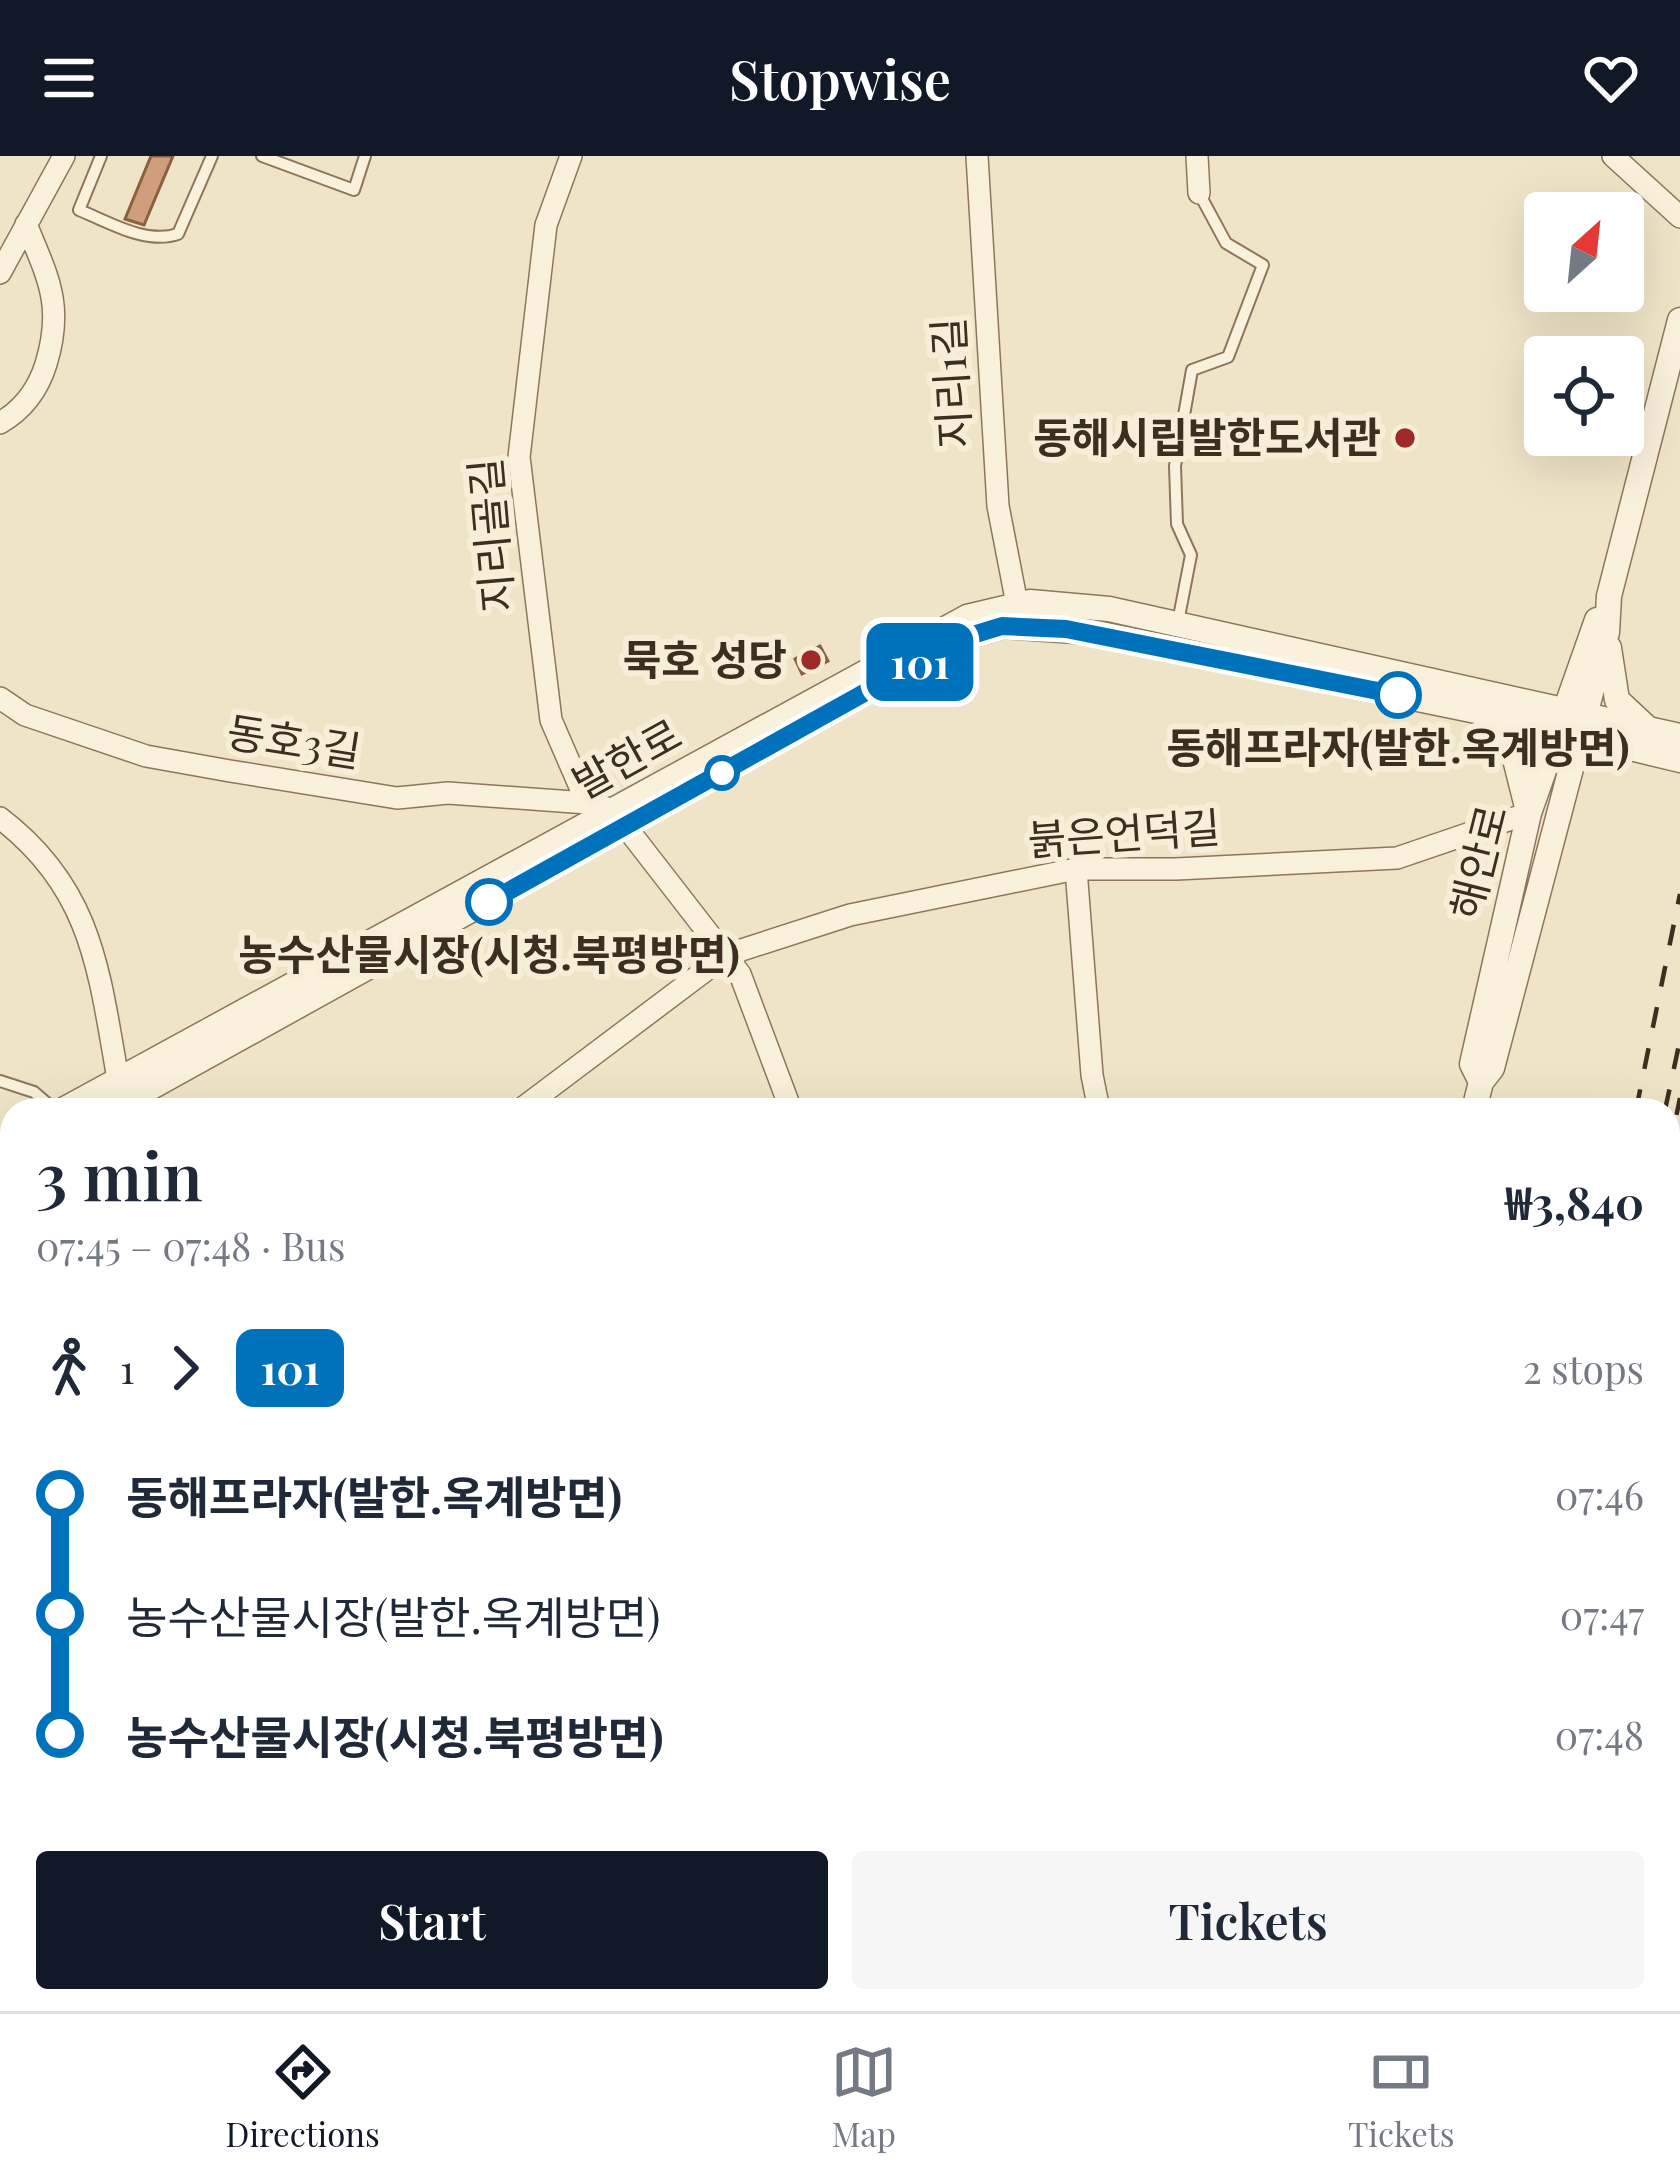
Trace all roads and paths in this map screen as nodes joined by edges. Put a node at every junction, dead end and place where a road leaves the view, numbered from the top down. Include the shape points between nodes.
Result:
1 (64, 156) edge
2 (100, 156) edge
3 (212, 156) edge
4 (262, 156) edge
5 (365, 156) edge
6 (571, 156) edge
7 (977, 156) edge
8 (1197, 156) edge
9 (1613, 156) edge
10 (1199, 193) joint
11 (1680, 217) edge
12 (26, 224) junction
13 (0, 273) edge
14 (1680, 320) edge
15 (0, 423) edge
16 (1609, 596) junction
17 (1018, 615) junction
18 (1177, 624) junction
19 (1607, 632) junction
20 (0, 698) edge
21 (1486, 713) junction
22 (1572, 722) junction
23 (1647, 728) junction
24 (1680, 736) edge
25 (1680, 760) edge
26 (587, 803) junction
27 (1529, 813) junction
28 (0, 818) edge
29 (620, 818) junction
30 (1076, 869) junction
31 (726, 955) junction
32 (0, 1081) edge
33 (1480, 1082) junction
34 (42, 1098) edge
35 (117, 1098) edge
36 (536, 1098) edge
37 (786, 1098) edge
38 (1097, 1098) edge
39 (1477, 1098) edge

1 - 12 street
2 - 3 lane via 79,209 164,239 187,219
4 - 5 lane via 354,190
6 - 26 street, 지리골길 via 546,226 519,457 551,720
7 - 17 street, 지리1길 via 998,506
8 - 10 street
9 - 11 street
10 - 18 lane via 1226,243 1263,266 1228,357 1192,370 1175,466 1177,524 1191,555
12 - 13 street
12 - 15 street via 57,328 39,386
14 - 16 street, 해안로
16 - 19 street, 해안로
16 - 22 street, 해안로 via 1593,626
17 - 18 street, 발한로 via 1109,609
17 - 21 street, 발한로
17 - 29 street, 발한로
18 - 22 street, 발한로
19 - 22 street, 해안로
19 - 23 street via 1617,700
20 - 26 street, 동호3길 via 25,715 146,756 208,768 398,798 448,793
21 - 22 street, 발한로
21 - 27 street via 1508,731
22 - 23 street, 발한로
22 - 25 street, 발한로
22 - 27 street, 해안로
22 - 33 street, 해안로 via 1492,1068
23 - 24 street, 발한로
26 - 29 street
27 - 30 street, 붉은언덕길 via 1397,858
27 - 33 street, 해안로 via 1472,1064
28 - 35 street via 59,874 96,951
29 - 31 street
29 - 35 street, 발한로
30 - 31 street, 붉은언덕길 via 850,914
30 - 38 street
31 - 36 street, 붉은언덕길
31 - 37 street
32 - 34 lane
33 - 39 street, 해안로

